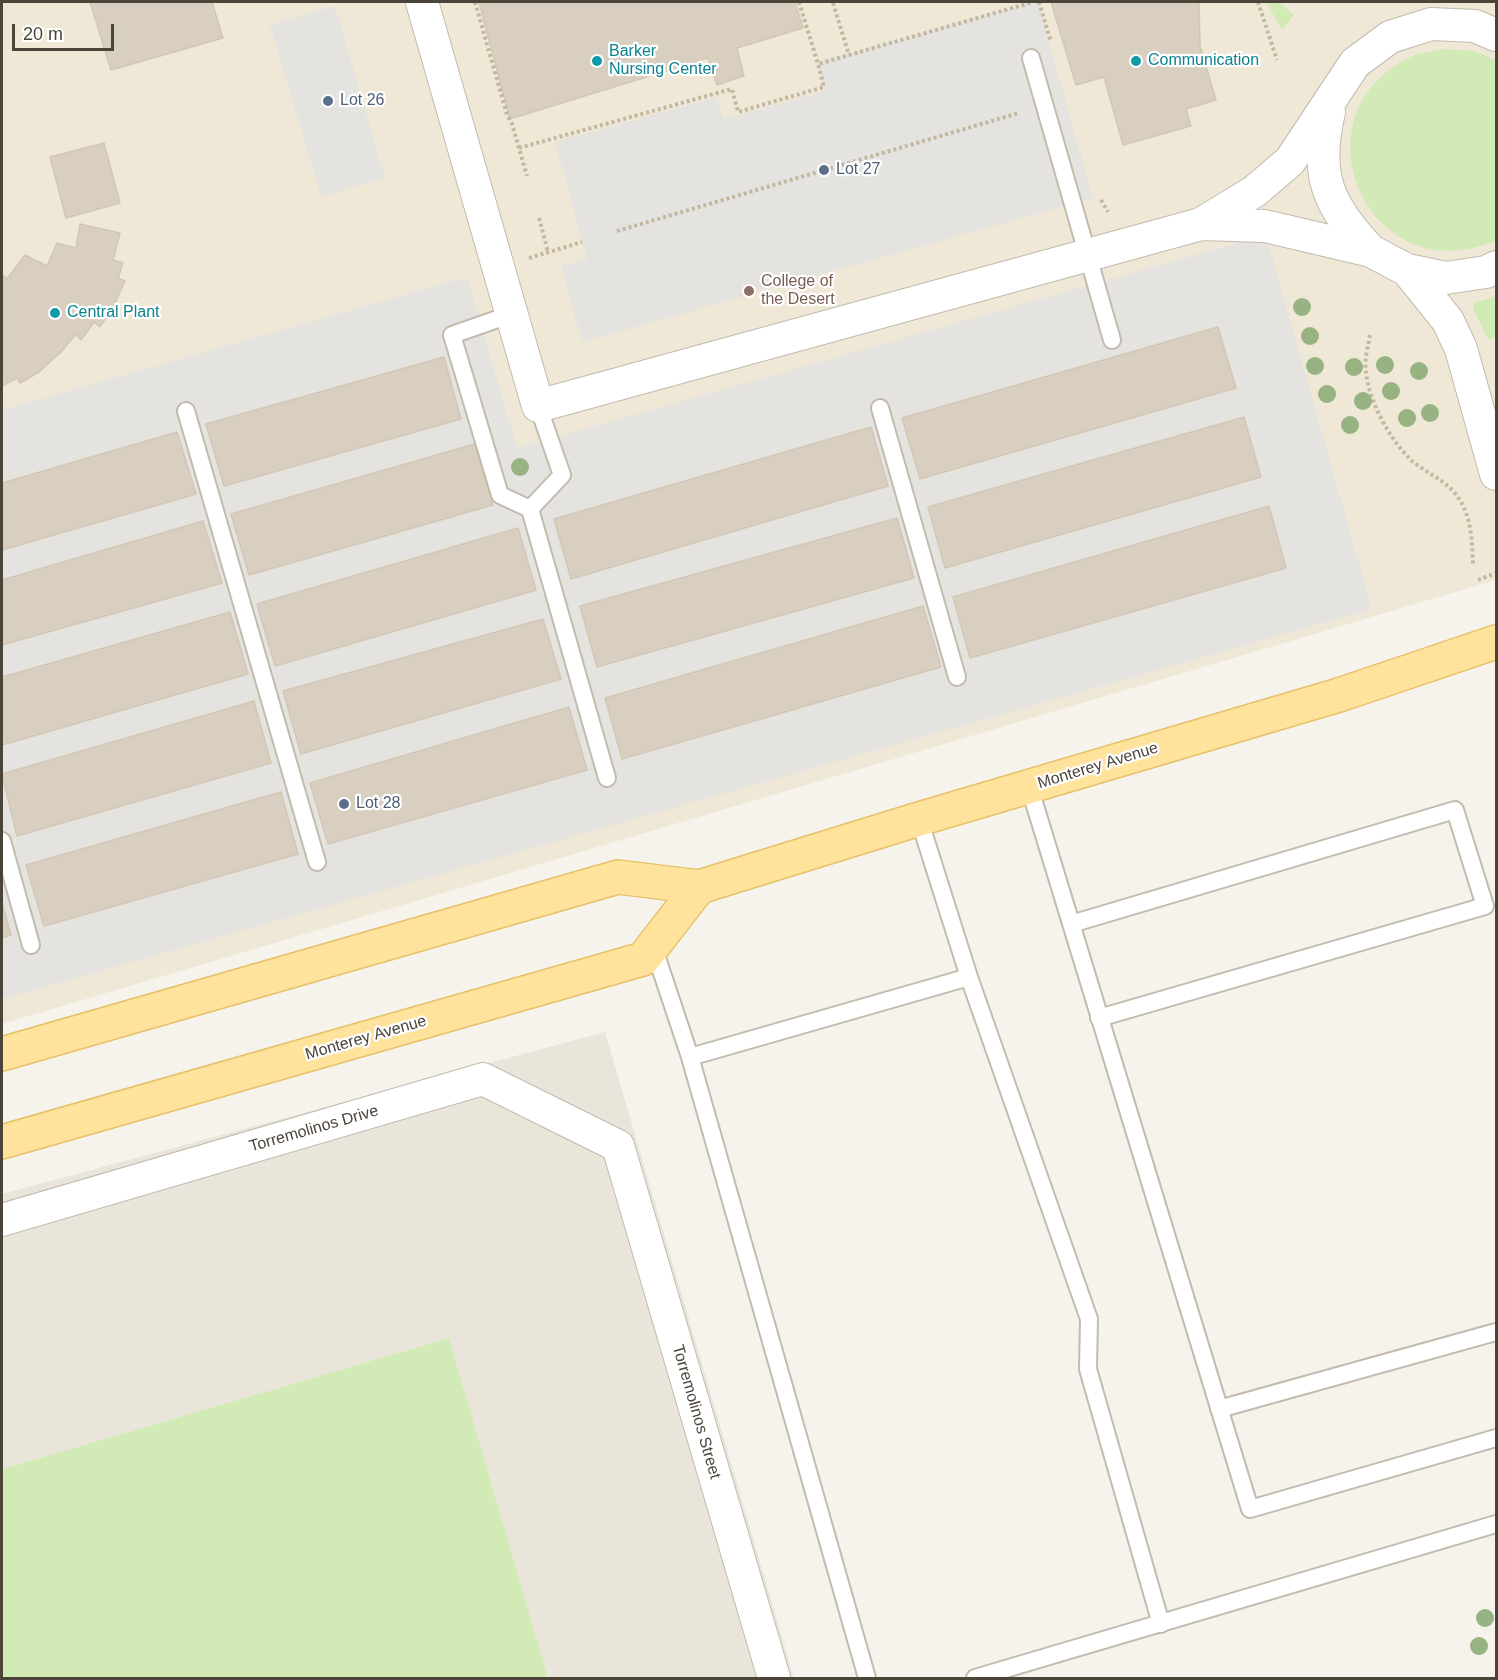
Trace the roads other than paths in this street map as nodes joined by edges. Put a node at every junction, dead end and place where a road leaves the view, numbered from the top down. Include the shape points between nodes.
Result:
1 (422, 2) edge
2 (1497, 35) edge
3 (1031, 58) dead end
4 (1332, 100) junction
5 (1201, 224) junction
6 (1371, 251) junction
7 (1088, 254) junction
8 (1497, 267) edge
9 (1407, 270) junction
10 (512, 314) junction
11 (1112, 340) dead end
12 (538, 406) junction
13 (880, 408) dead end
14 (186, 411) dead end
15 (1497, 474) edge
16 (530, 509) junction
17 (1497, 642) edge
18 (957, 677) dead end
19 (607, 778) dead end
20 (1029, 786) junction
21 (919, 819) junction
22 (2, 841) edge
23 (316, 862) dead end
24 (699, 887) junction
25 (1071, 924) junction
26 (31, 945) dead end
27 (653, 946) junction
28 (969, 977) junction
29 (1099, 1018) junction
30 (2, 1054) edge
31 (690, 1057) junction
32 (2, 1142) edge
33 (618, 1146) joint
34 (2, 1220) edge
35 (1497, 1332) edge
36 (1219, 1409) junction
37 (1497, 1438) edge
38 (1497, 1524) edge
39 (1161, 1624) junction
40 (774, 1678) edge
41 (867, 1678) edge
42 (975, 1678) edge

1 - 10 street
2 - 4 street via 1475,26 1431,24 1390,37 1355,63
3 - 7 lane
4 - 5 street via 1290,161 1256,191
4 - 6 street via 1322,142 1326,185 1343,222
5 - 6 street via 1265,226
5 - 7 street
6 - 9 street
7 - 11 lane
7 - 12 street
8 - 9 street via 1446,278
9 - 15 street via 1448,321 1461,349
10 - 12 street
10 - 16 lane via 452,335 500,495
12 - 16 lane via 562,475
13 - 18 lane
14 - 23 lane
16 - 19 lane
17 - 20 main road, Monterey Avenue via 1339,694
20 - 21 main road, Monterey Avenue
20 - 25 lane
21 - 24 main road, Monterey Avenue
21 - 28 lane
22 - 26 lane
24 - 27 main road, Monterey Avenue
24 - 30 main road, Monterey Avenue via 618,877
25 - 29 lane
25 - 29 lane via 1455,810 1485,906
27 - 31 lane
27 - 32 main road, Monterey Avenue via 643,959
28 - 31 lane
28 - 39 lane via 1089,1319 1088,1369
29 - 36 lane
31 - 41 lane
33 - 34 street, Torremolinos Drive via 483,1079
33 - 40 street, Torremolinos Street
35 - 36 lane
36 - 37 lane via 1250,1509
38 - 39 lane
39 - 42 lane

